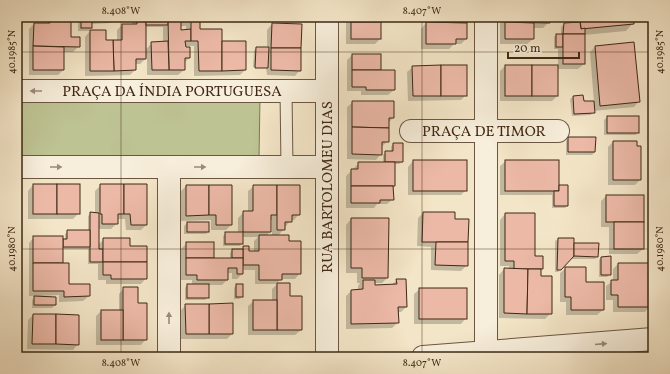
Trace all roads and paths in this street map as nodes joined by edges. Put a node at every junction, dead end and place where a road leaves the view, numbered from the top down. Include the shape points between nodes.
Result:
1 (327, 17) edge
2 (486, 17) edge
3 (17, 91) edge
4 (286, 91) junction
5 (327, 91) junction
6 (411, 131) dead end
7 (486, 131) junction
8 (558, 131) dead end
9 (17, 167) edge
10 (169, 167) junction
11 (287, 167) junction
12 (327, 167) junction
13 (653, 339) edge
14 (486, 353) junction
15 (169, 357) edge
16 (327, 357) edge
17 (422, 357) edge

1 - 5 street, RUA BARTOLOMEU DIAS
2 - 7 street
4 -> 3 street, PRAÇA DA ÍNDIA PORTUGUESA
4 - 5 street, PRAÇA DA ÍNDIA PORTUGUESA
4 - 11 lane
5 - 12 street, RUA BARTOLOMEU DIAS
6 - 7 street, PRAÇA DE TIMOR
7 - 8 street, PRAÇA DE TIMOR
7 - 14 street
9 -> 10 street
10 -> 11 street
15 -> 10 street
11 - 12 street
12 - 16 street, RUA BARTOLOMEU DIAS
14 -> 13 street
14 - 17 street

